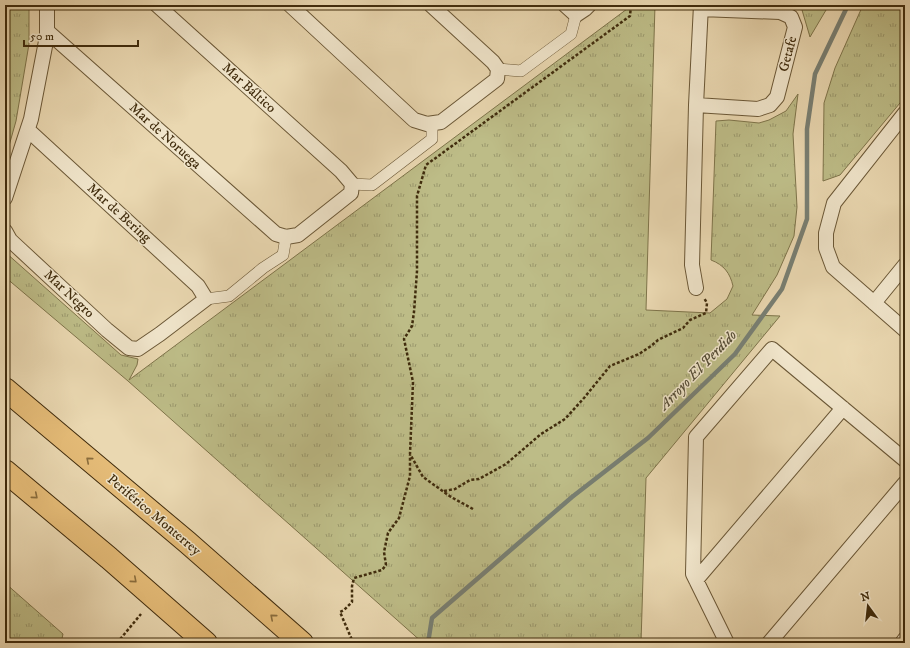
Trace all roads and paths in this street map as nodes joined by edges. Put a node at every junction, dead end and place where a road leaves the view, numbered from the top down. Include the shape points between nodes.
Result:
1 (47, 5) edge
2 (157, 5) edge
3 (290, 5) edge
4 (431, 5) edge
5 (565, 5) edge
6 (589, 5) edge
7 (631, 5) edge
8 (701, 7) edge
9 (576, 16) junction
10 (47, 31) junction
11 (498, 69) junction
12 (696, 105) junction
13 (905, 112) edge
14 (432, 123) junction
15 (28, 130) junction
16 (352, 184) junction
17 (5, 198) edge
18 (5, 230) edge
19 (286, 237) junction
20 (905, 266) edge
21 (696, 288) joint
22 (206, 299) junction
23 (874, 302) junction
24 (905, 330) edge
25 (5, 389) edge
26 (843, 408) junction
27 (410, 454) junction
28 (905, 460) edge
29 (5, 471) edge
30 (905, 483) edge
31 (444, 491) junction
32 (473, 509) dead end
33 (696, 580) junction
34 (141, 614) dead end
35 (120, 640) junction
36 (905, 640) edge
37 (168, 641) dead end
38 (117, 643) edge
39 (206, 643) edge
40 (302, 643) edge
41 (355, 643) edge
42 (727, 643) edge
43 (769, 643) edge
44 (902, 643) edge

1 - 10 street
2 - 16 street, Mar Báltico via 341,171
3 - 14 street via 414,120
4 - 11 street
5 - 9 street
6 - 9 street
7 - 27 path via 630,16 426,165 417,196 418,271 414,312 412,326 404,339 412,382
8 - 12 street
8 - 12 street, Getafe via 780,12 791,17 795,28 777,97 770,105 758,109
9 - 11 street via 571,34 521,71
10 - 15 street
10 - 19 street, Mar de Noruega via 276,234
11 - 14 street via 497,79 441,122
12 - 21 street via 692,265
13 - 23 street via 834,203 826,233 826,248 833,267
14 - 16 street via 432,139 372,186
15 - 17 street
15 - 22 street, Mar de Bering via 198,286
16 - 19 street via 351,193 298,235
18 - 22 street, Mar Negro via 10,240 129,348 138,349
19 - 22 street via 283,255 229,296
20 - 23 street
21 - 31 path via 707,303 706,313 690,320 683,328 658,340 639,354 610,366 565,419 541,434 506,464 478,479
23 - 24 street
40 -> 25 highway, Periférico Monterrey via 187,542
26 - 28 street
26 - 33 street
26 - 33 street via 772,349 696,437 693,574
27 - 31 path via 423,477
27 - 41 path via 410,476 399,518 388,533 384,552 386,565 382,570 354,578 352,602 340,612
29 -> 39 highway
30 - 43 street
31 - 32 path
33 - 42 street
34 - 35 path
35 - 37 path
35 - 38 path
36 - 44 street

